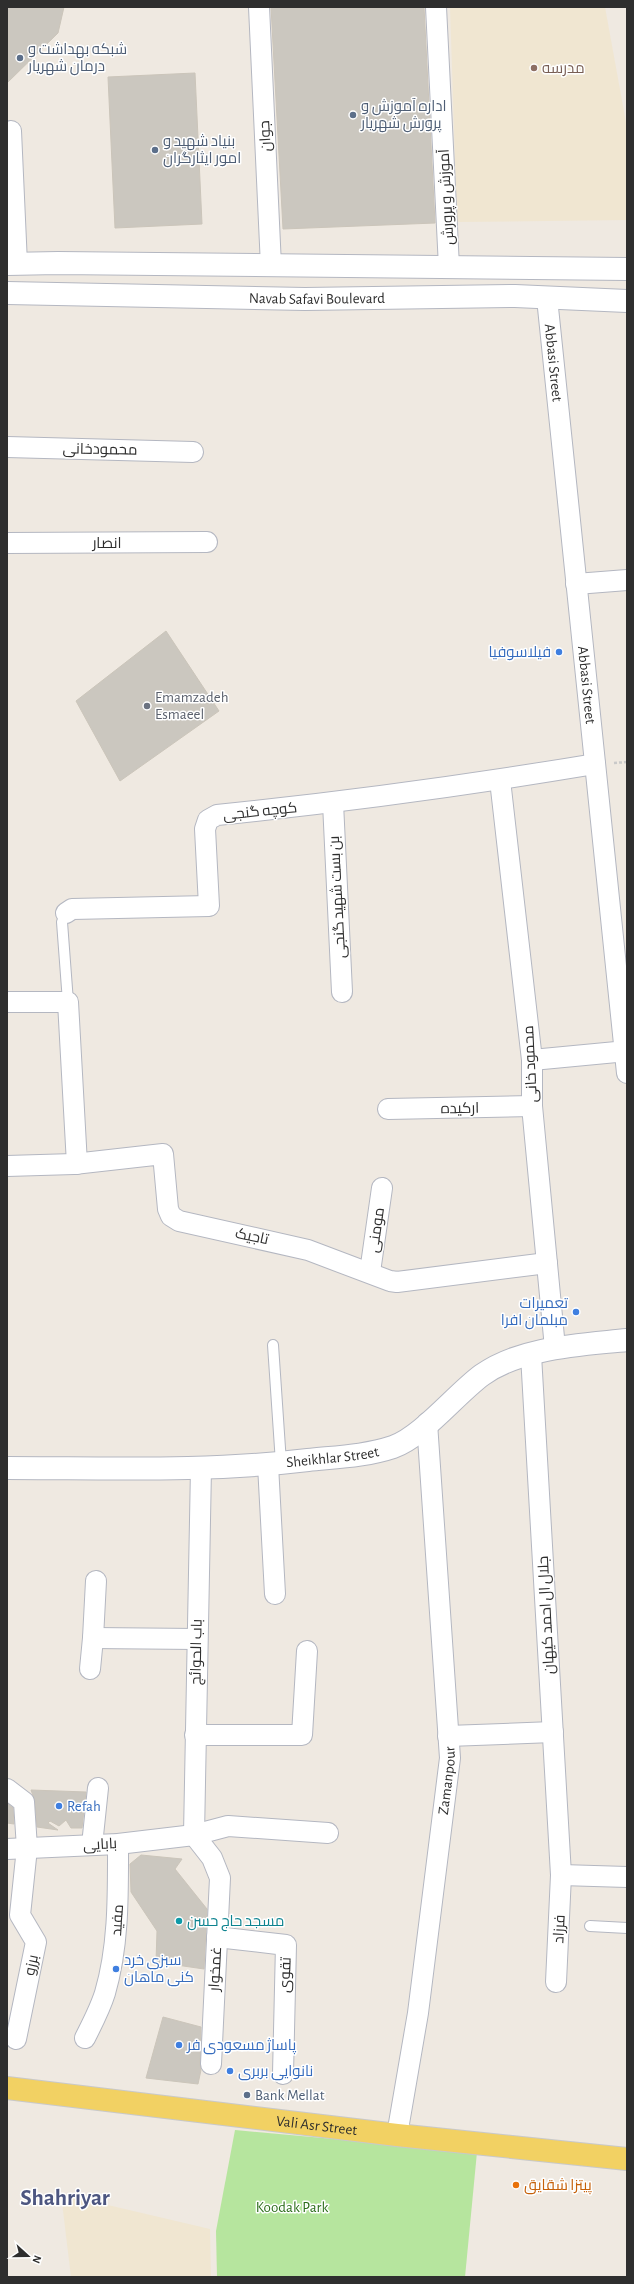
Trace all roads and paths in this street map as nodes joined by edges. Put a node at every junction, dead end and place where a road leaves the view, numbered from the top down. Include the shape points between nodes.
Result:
1 (259, 7) edge
2 (436, 7) edge
3 (11, 131) dead end
4 (58, 263) junction
5 (12, 264) edge
6 (271, 266) junction
7 (449, 267) junction
8 (627, 269) edge
9 (7, 293) edge
10 (58, 295) junction
11 (547, 298) junction
12 (627, 301) edge
13 (7, 447) edge
14 (193, 452) dead end
15 (207, 542) dead end
16 (7, 543) edge
17 (627, 580) edge
18 (576, 584) junction
19 (595, 764) junction
20 (500, 780) junction
21 (333, 803) junction
22 (66, 914) joint
23 (342, 992) dead end
24 (7, 1002) edge
25 (68, 1002) junction
26 (626, 1051) edge
27 (532, 1060) junction
28 (627, 1073) edge
29 (532, 1106) junction
30 (388, 1109) dead end
31 (77, 1164) junction
32 (7, 1166) edge
33 (382, 1188) dead end
34 (547, 1263) junction
35 (370, 1272) junction
36 (627, 1340) edge
37 (273, 1345) dead end
38 (555, 1348) junction
39 (531, 1355) junction
40 (427, 1423) junction
41 (275, 1464) junction
42 (7, 1468) edge
43 (201, 1468) junction
44 (96, 1581) dead end
45 (275, 1594) dead end
46 (93, 1638) junction
47 (196, 1639) junction
48 (307, 1651) dead end
49 (90, 1669) dead end
50 (553, 1732) junction
51 (195, 1735) junction
52 (448, 1736) junction
53 (7, 1788) edge
54 (98, 1788) dead end
55 (328, 1833) dead end
56 (194, 1835) junction
57 (118, 1844) junction
58 (92, 1845) junction
59 (27, 1848) junction
60 (7, 1849) edge
61 (561, 1875) junction
62 (627, 1877) edge
63 (590, 1926) dead end
64 (627, 1928) edge
65 (217, 1937) junction
66 (556, 1982) dead end
67 (85, 2038) dead end
68 (16, 2039) dead end
69 (211, 2064) dead end
70 (283, 2074) dead end
71 (7, 2088) edge
72 (397, 2135) junction
73 (627, 2159) edge

1 - 6 street, جوان
2 - 7 street, آموزش و پرورش
3 - 5 street
4 - 5 street, Navab Safavi Boulevard
4 - 6 street, Navab Safavi Boulevard
4 - 10 street
6 - 7 street, Navab Safavi Boulevard
7 - 8 street, Navab Safavi Boulevard
9 - 10 street, Navab Safavi Boulevard
10 - 11 street, Navab Safavi Boulevard via 305,299 510,296
11 - 12 street, Navab Safavi Boulevard
11 - 18 street, Abbasi Street
13 - 14 street, محمودخانی
15 - 16 street, انصار
17 - 18 street
18 - 19 street, Abbasi Street
19 - 20 street, کوچه گنجی
19 - 26 street, Abbasi Street
20 - 21 street, کوچه گنجی
20 - 27 street, محمود خانی
21 - 22 street, کوچه گنجی via 217,815 208,820 205,829 209,906 72,909
21 - 23 street, بن بست شهید گنجی
22 - 25 lane, کوچه گنجی via 62,922
24 - 25 street
25 - 31 street
26 - 27 street
26 - 28 street, Abbasi Street
27 - 29 street, محمود خانی
29 - 30 street, ارکیده
29 - 34 street, محمود خانی
31 - 32 street, تاجیک
31 - 35 street, تاجیک via 163,1154 168,1209 171,1216 179,1222 279,1242
33 - 35 street, مومنی
34 - 35 street, تاجیک via 397,1282
34 - 38 street, محمود خانی
36 - 38 street, Sheikhlar Street
37 - 41 lane
38 - 39 street, Sheikhlar Street
39 - 40 street, Sheikhlar Street via 504,1362 482,1375
39 - 50 street, جلال ال احمد کیهان
40 - 41 street, Sheikhlar Street via 394,1446 358,1454
40 - 52 street, Zamanpour
41 - 43 street, Sheikhlar Street
41 - 45 street
42 - 43 street, Sheikhlar Street
43 - 47 street, باب الحوائج
44 - 46 street
46 - 47 street
46 - 49 street
47 - 51 street, باب الحوائج
48 - 51 street via 302,1735
50 - 52 street
50 - 61 street, جلال ال احمد کیهان
51 - 56 street, باب الحوائج
52 - 72 street, Zamanpour via 450,1758 438,1859 418,2013
53 - 59 street, برزو via 24,1802
54 - 58 street
55 - 56 street, بابایی via 228,1826
56 - 57 street, بابایی
56 - 65 street, غمخوار via 212,1858 220,1878
57 - 58 street, بابایی
57 - 67 street, مفید via 118,1905 114,1948 105,1994
58 - 59 street, بابایی
59 - 60 street, بابایی
59 - 68 street, برزو via 20,1915 36,1942
61 - 62 street
61 - 66 street, فرزاد
63 - 64 lane
65 - 69 street, غمخوار
65 - 70 street, تقوی via 286,1945
71 - 72 main road, Vali Asr Street
72 - 73 main road, Vali Asr Street

